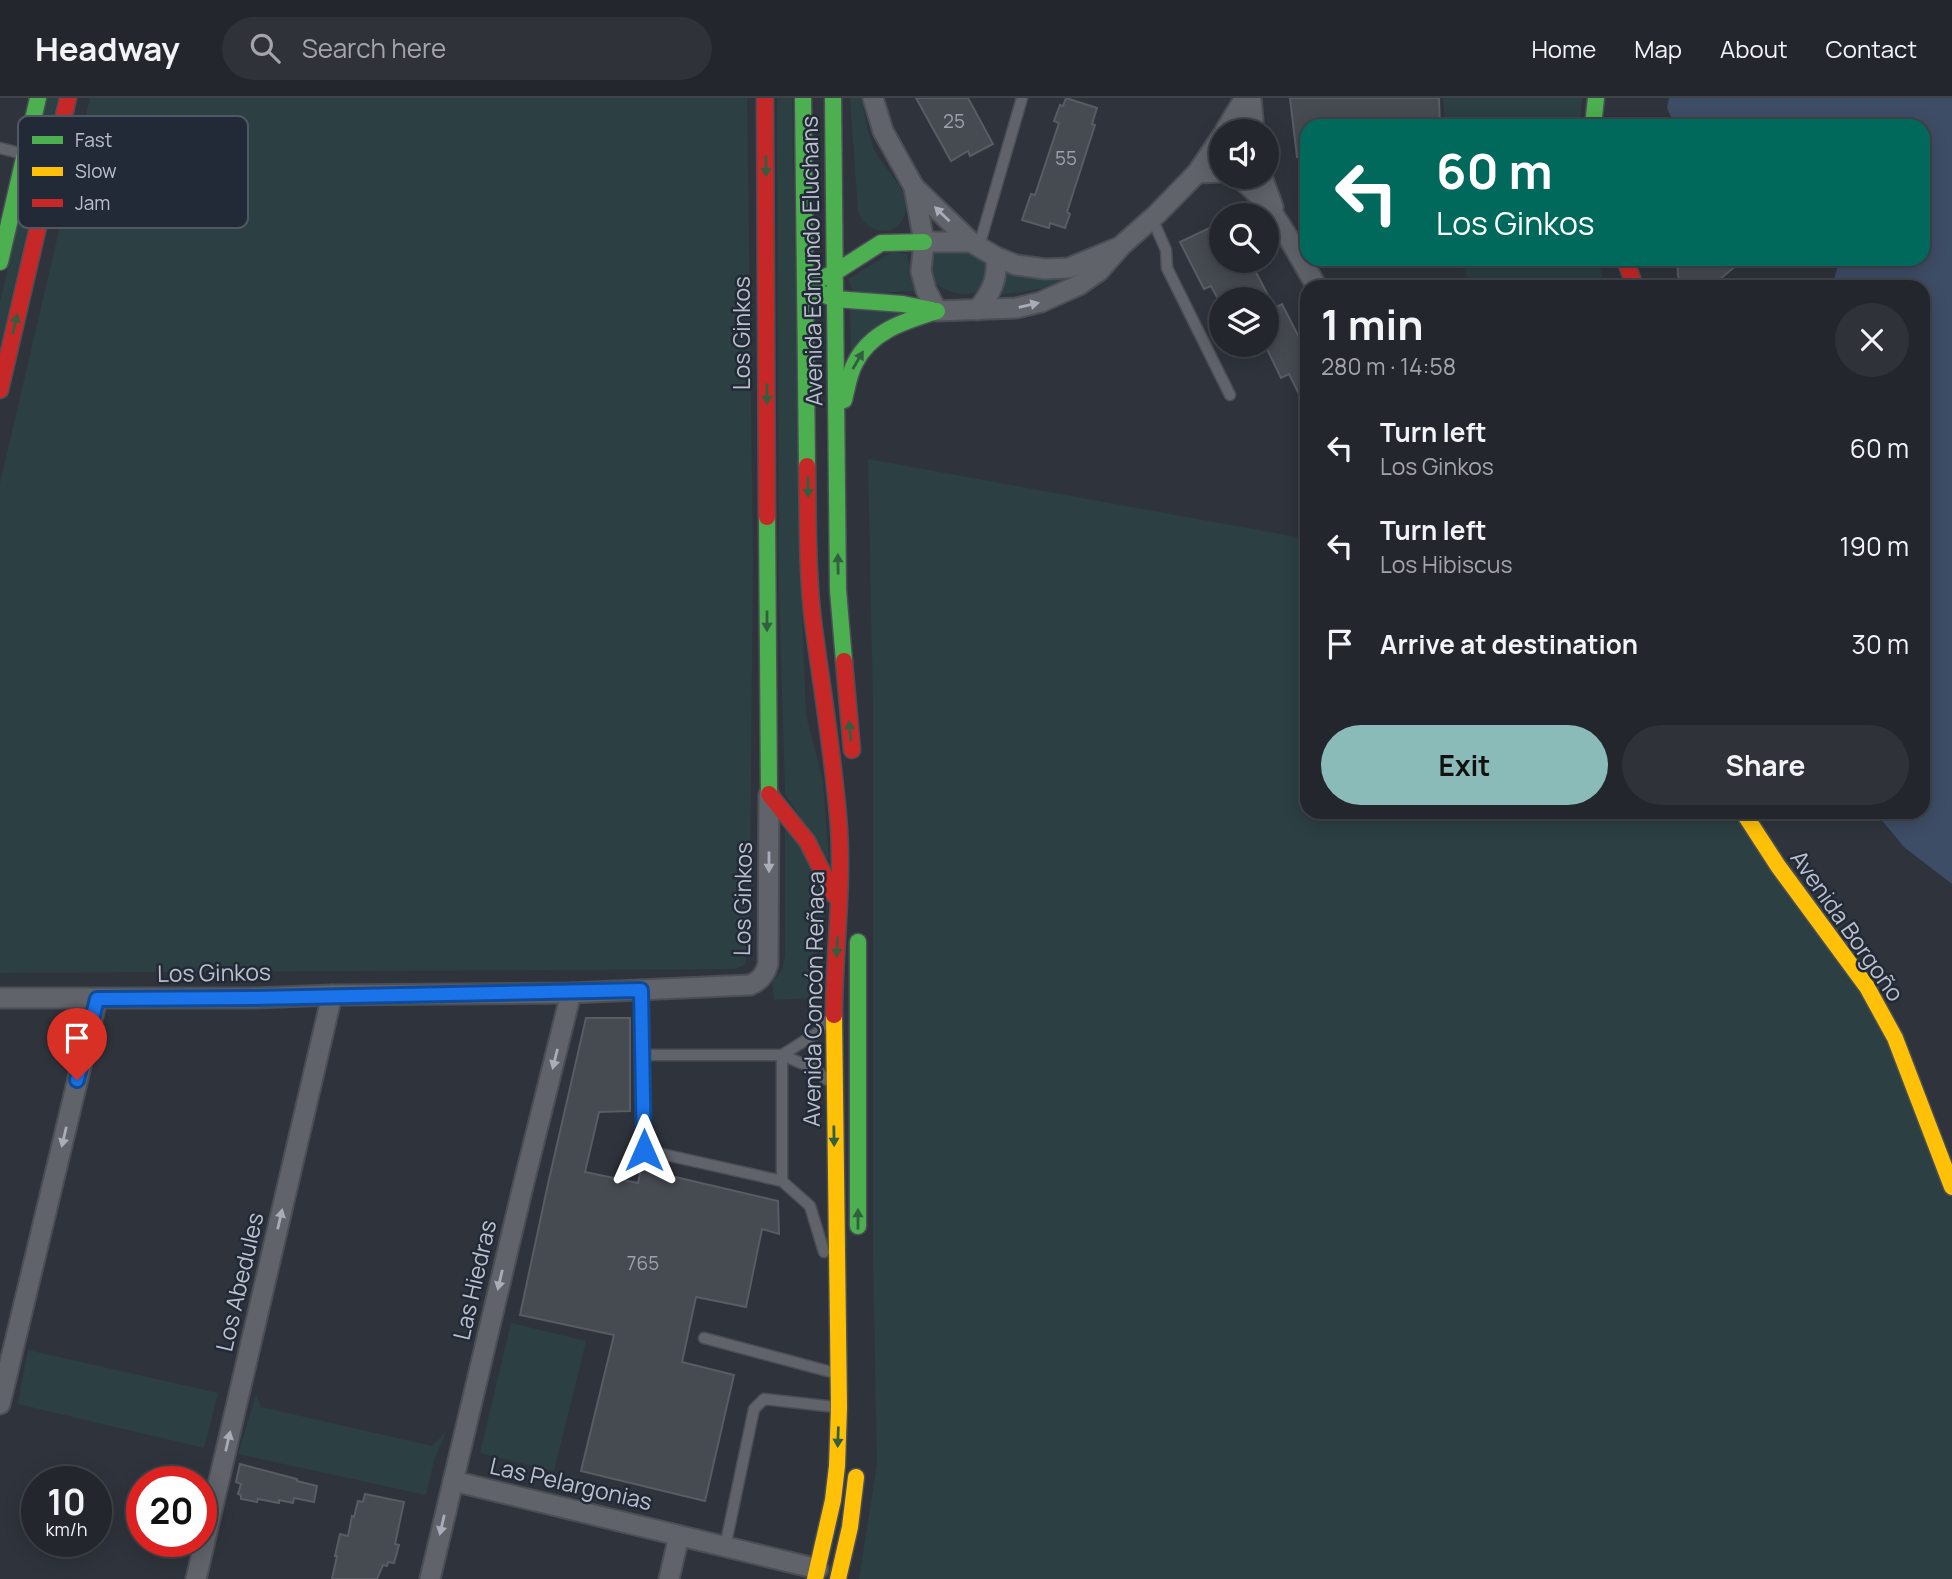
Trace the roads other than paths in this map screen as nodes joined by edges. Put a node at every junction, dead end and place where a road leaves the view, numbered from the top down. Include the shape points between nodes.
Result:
1 (38, 98) edge
2 (68, 98) edge
3 (765, 98) edge
4 (803, 98) edge
5 (833, 98) edge
6 (873, 98) edge
7 (1022, 98) edge
8 (1245, 98) edge
9 (1251, 98) edge
10 (1596, 98) edge
11 (34, 116) edge
12 (64, 116) edge
13 (1232, 119) edge
14 (1253, 119) edge
15 (1594, 119) edge
16 (0, 148) edge
17 (18, 152) edge
18 (1209, 155) edge
19 (1197, 173) junction
20 (1209, 173) edge
21 (18, 184) edge
22 (914, 187) junction
23 (1252, 189) edge
24 (833, 197) junction
25 (1263, 203) edge
26 (1152, 218) junction
27 (1279, 223) edge
28 (36, 228) edge
29 (924, 242) junction
30 (881, 243) junction
31 (975, 244) junction
32 (1121, 246) junction
33 (996, 257) junction
34 (1300, 258) edge
35 (0, 262) edge
36 (834, 273) junction
37 (804, 287) junction
38 (835, 299) junction
39 (977, 310) junction
40 (937, 311) junction
41 (3, 366) edge
42 (0, 390) edge
43 (1230, 395) dead end
44 (807, 419) joint
45 (836, 424) junction
46 (853, 770) dead end
47 (769, 794) junction
48 (1747, 819) edge
49 (839, 906) junction
50 (858, 928) dead end
51 (641, 990) junction
52 (571, 993) junction
53 (834, 994) junction
54 (332, 995) junction
55 (0, 998) edge
56 (97, 999) junction
57 (643, 1055) junction
58 (782, 1055) junction
59 (834, 1086) junction
60 (857, 1108) junction
61 (782, 1181) junction
62 (1952, 1187) edge
63 (858, 1245) dead end
64 (837, 1287) junction
65 (704, 1338) dead end
66 (839, 1374) junction
67 (0, 1404) edge
68 (839, 1407) junction
69 (858, 1462) dead end
70 (453, 1481) junction
71 (679, 1536) junction
72 (725, 1547) junction
73 (817, 1574) edge
74 (196, 1579) edge
75 (430, 1579) edge
76 (669, 1579) edge
77 (838, 1579) edge

1 - 11 main road
12 -> 2 main road
3 -> 47 main road, Los Ginkos
4 - 37 main road, Avenida Edmundo Eluchans
5 - 24 main road, Avenida Edmundo Eluchans
6 - 22 street via 883,131
7 - 31 lane
8 - 13 street
9 - 14 street
10 - 15 main road
16 - 17 lane
18 - 19 street
19 - 20 street
19 - 26 street
21 - 35 main road
22 - 29 street
31 -> 22 street
23 - 25 street
24 - 30 main road via 858,228
24 - 36 main road, Avenida Edmundo Eluchans
26 - 32 street
26 - 43 lane via 1166,250 1167,268
27 - 34 street
41 -> 28 main road
29 - 30 main road
29 - 31 street
29 - 40 street via 921,271
30 - 36 main road
31 - 33 street
32 - 33 street via 1069,268 1016,265
39 -> 32 street via 1041,302 1100,271
33 - 39 street via 995,284
36 - 37 main road
36 - 38 main road, Avenida Edmundo Eluchans
37 - 38 main road
37 - 44 main road, Avenida Edmundo Eluchans
38 - 40 main road
38 - 45 main road, Avenida Edmundo Eluchans
39 - 40 street
45 -> 40 main road via 863,351 891,326
41 - 42 main road
44 -> 49 main road, Avenida Concón Reñaca via 809,571 836,793
46 -> 45 main road via 838,590
47 - 49 main road via 807,841
47 -> 51 street, Los Ginkos via 766,972 750,985
48 - 62 main road, Avenida Borgoño via 1867,987 1895,1038
49 -> 53 main road, Avenida Concón Reñaca
50 - 60 main road, Avenida Concón Reñaca
51 - 52 street, Los Ginkos
51 - 57 lane
52 - 54 street, Los Ginkos
52 -> 70 street, Las Hiedras
53 - 58 lane via 817,1033
53 - 59 main road, Avenida Concón Reñaca
54 - 56 street, Los Ginkos
74 -> 54 street, Los Abedules
55 - 56 street, Los Ginkos
56 -> 67 street
57 - 58 lane
57 - 61 lane via 644,1150
58 - 59 lane via 815,1069
58 - 61 lane
59 - 60 lane
59 -> 64 main road, Avenida Concón Reñaca
63 -> 60 main road, Avenida Concón Reñaca
61 - 64 lane via 810,1206
64 - 66 main road, Avenida Concón Reñaca
65 - 66 lane
66 - 68 main road, Avenida Concón Reñaca
68 - 72 lane via 764,1399 754,1409
68 -> 73 main road, Avenida Concón Reñaca via 833,1500
69 - 77 main road
70 - 71 street, Las Pelargonias
70 -> 75 street, Las Hiedras
71 - 72 street, Las Pelargonias
71 - 76 street
72 - 73 street, Las Pelargonias

